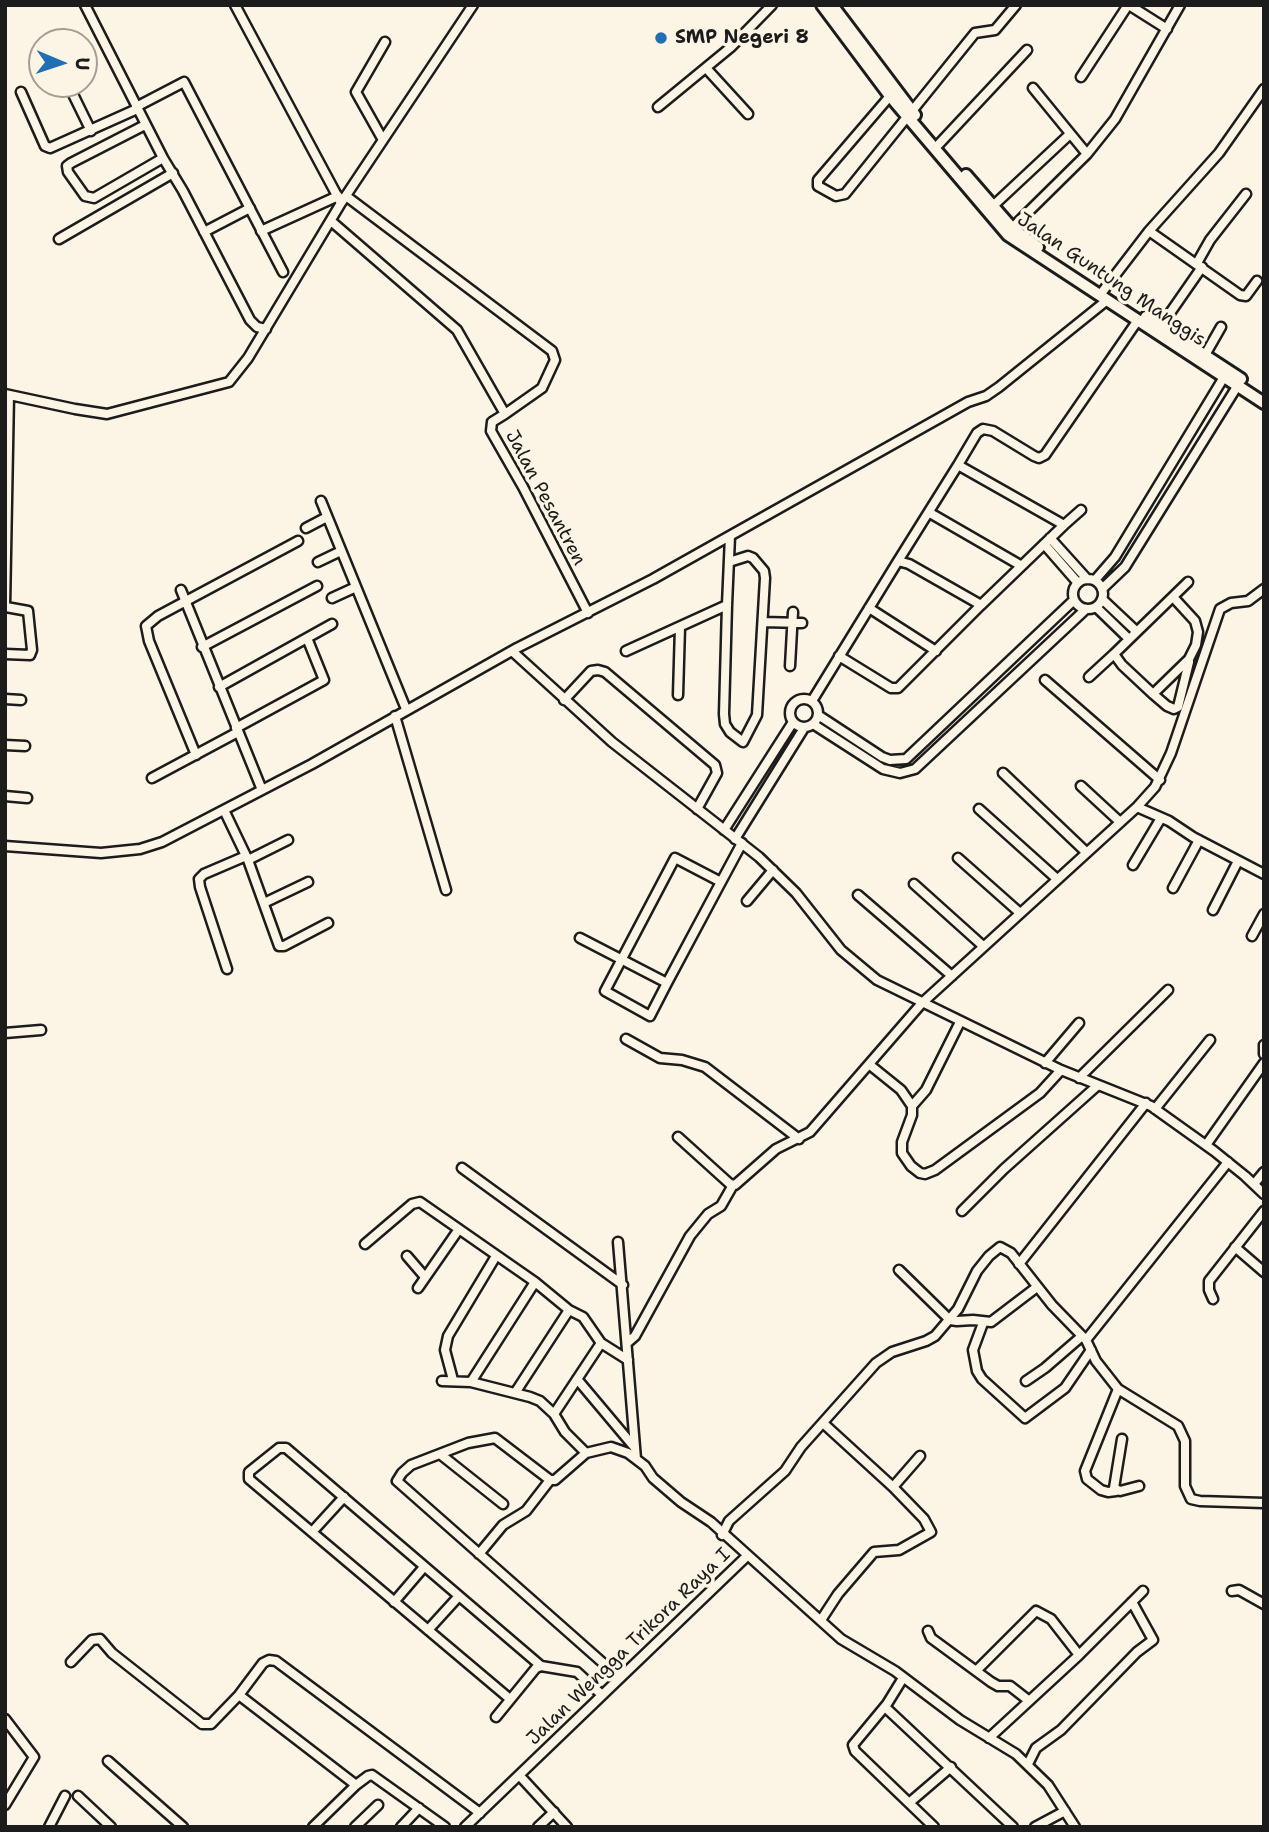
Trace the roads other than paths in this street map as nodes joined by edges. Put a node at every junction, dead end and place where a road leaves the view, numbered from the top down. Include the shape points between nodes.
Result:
1 (85, 5) edge
2 (235, 5) edge
3 (473, 5) edge
4 (772, 5) edge
5 (822, 5) edge
6 (832, 5) edge
7 (1016, 5) edge
8 (1128, 5) edge
9 (1180, 5) edge
10 (1167, 29) junction
11 (385, 42) dead end
12 (1027, 50) dead end
13 (706, 68) junction
14 (1081, 77) dead end
15 (1034, 88) dead end
16 (1264, 89) edge
17 (21, 92) dead end
18 (890, 96) junction
19 (75, 98) edge
20 (658, 107) dead end
21 (137, 108) junction
22 (748, 114) dead end
23 (910, 114) junction
24 (145, 125) junction
25 (91, 131) junction
26 (1070, 134) junction
27 (383, 140) junction
28 (939, 144) junction
29 (1087, 154) junction
30 (163, 158) junction
31 (173, 173) junction
32 (1246, 194) dead end
33 (342, 198) junction
34 (994, 205) junction
35 (250, 208) junction
36 (331, 221) junction
37 (1012, 228) junction
38 (261, 231) junction
39 (1149, 231) junction
40 (204, 232) junction
41 (58, 239) dead end
42 (1200, 265) junction
43 (283, 272) dead end
44 (1257, 282) dead end
45 (1105, 296) junction
46 (1138, 320) junction
47 (1161, 326) junction
48 (1221, 327) dead end
49 (266, 329) junction
50 (1205, 355) junction
51 (1224, 377) junction
52 (1238, 385) junction
53 (1264, 394) edge
54 (7, 395) edge
55 (1264, 403) edge
56 (505, 414) junction
57 (958, 466) junction
58 (321, 501) dead end
59 (1081, 510) dead end
60 (930, 513) junction
61 (327, 517) junction
62 (1064, 525) junction
63 (306, 527) dead end
64 (730, 536) junction
65 (298, 541) dead end
66 (1047, 541) junction
67 (341, 551) junction
68 (898, 561) junction
69 (317, 562) dead end
70 (729, 562) junction
71 (1020, 565) junction
72 (1091, 580) junction
73 (1188, 582) dead end
74 (1078, 583) junction
75 (317, 586) dead end
76 (356, 587) junction
77 (1102, 589) junction
78 (181, 590) dead end
79 (1263, 590) edge
80 (1173, 597) junction
81 (332, 598) dead end
82 (1074, 600) junction
83 (185, 602) junction
84 (981, 605) junction
85 (1095, 605) junction
86 (727, 606) junction
87 (5, 607) edge
88 (869, 608) junction
89 (793, 612) dead end
90 (588, 613) junction
91 (763, 622) junction
92 (793, 623) junction
93 (802, 623) dead end
94 (332, 624) dead end
95 (680, 626) junction
96 (1136, 631) junction
97 (307, 638) junction
98 (1128, 638) junction
99 (202, 646) junction
100 (512, 651) junction
101 (626, 651) dead end
102 (936, 651) junction
103 (5, 654) edge
104 (1114, 654) junction
105 (839, 656) junction
106 (1189, 659) junction
107 (790, 666) dead end
108 (1089, 677) dead end
109 (1045, 680) dead end
110 (219, 687) junction
111 (1153, 694) junction
112 (678, 695) dead end
113 (5, 699) edge
114 (22, 700) dead end
115 (564, 700) junction
116 (812, 701) junction
117 (406, 709) junction
118 (818, 715) junction
119 (395, 716) junction
120 (793, 722) junction
121 (813, 724) junction
122 (804, 727) junction
123 (237, 730) junction
124 (861, 743) junction
125 (5, 745) edge
126 (25, 746) dead end
127 (855, 752) junction
128 (196, 755) junction
129 (764, 768) junction
130 (1003, 773) dead end
131 (775, 775) junction
132 (152, 778) dead end
133 (1160, 779) junction
134 (1082, 786) dead end
135 (262, 790) junction
136 (5, 796) edge
137 (27, 798) dead end
138 (1137, 807) junction
139 (979, 809) dead end
140 (224, 810) junction
141 (697, 810) junction
142 (1161, 818) junction
143 (1120, 822) junction
144 (724, 830) junction
145 (288, 840) dead end
146 (1199, 840) junction
147 (738, 841) junction
148 (5, 846) edge
149 (1086, 852) junction
150 (247, 858) junction
151 (958, 858) dead end
152 (1238, 861) junction
153 (1133, 865) dead end
154 (772, 870) junction
155 (1264, 874) edge
156 (1057, 879) junction
157 (308, 882) dead end
158 (721, 882) junction
159 (914, 884) dead end
160 (1173, 888) dead end
161 (446, 890) dead end
162 (858, 895) dead end
163 (747, 901) dead end
164 (264, 903) junction
165 (1213, 910) dead end
166 (1020, 913) junction
167 (1264, 914) edge
168 (328, 923) dead end
169 (1252, 936) dead end
170 (580, 938) dead end
171 (984, 946) junction
172 (622, 960) junction
173 (228, 970) dead end
174 (952, 976) junction
175 (667, 983) junction
176 (1168, 990) dead end
177 (922, 1003) junction
178 (960, 1022) junction
179 (1079, 1023) dead end
180 (41, 1030) dead end
181 (5, 1033) edge
182 (626, 1039) dead end
183 (1210, 1040) dead end
184 (1264, 1045) edge
185 (1264, 1054) edge
186 (1045, 1063) junction
187 (1264, 1063) edge
188 (870, 1065) junction
189 (1061, 1070) junction
190 (1079, 1078) junction
191 (1098, 1085) junction
192 (1146, 1103) junction
193 (912, 1105) junction
194 (1155, 1109) junction
195 (678, 1137) dead end
196 (799, 1139) junction
197 (1206, 1145) junction
198 (1228, 1162) junction
199 (462, 1168) dead end
200 (1264, 1172) edge
201 (1254, 1184) junction
202 (733, 1185) junction
203 (1264, 1194) edge
204 (962, 1211) dead end
205 (1264, 1211) edge
206 (459, 1229) junction
207 (618, 1242) dead end
208 (366, 1244) dead end
209 (1235, 1247) junction
210 (407, 1256) dead end
211 (496, 1256) junction
212 (1019, 1264) junction
213 (899, 1269) dead end
214 (1264, 1272) edge
215 (425, 1277) junction
216 (534, 1282) junction
217 (622, 1285) junction
218 (1038, 1287) junction
219 (418, 1288) dead end
220 (1213, 1299) dead end
221 (569, 1310) junction
222 (950, 1320) junction
223 (983, 1322) junction
224 (1084, 1338) junction
225 (601, 1343) junction
226 (627, 1343) junction
227 (1091, 1350) junction
228 (628, 1360) junction
229 (577, 1379) junction
230 (453, 1380) junction
231 (442, 1381) dead end
232 (1026, 1381) dead end
233 (471, 1382) junction
234 (1118, 1389) junction
235 (515, 1393) junction
236 (554, 1414) junction
237 (823, 1423) junction
238 (1122, 1439) dead end
239 (635, 1448) junction
240 (586, 1453) junction
241 (440, 1454) junction
242 (920, 1455) dead end
243 (636, 1459) junction
244 (550, 1480) junction
245 (1139, 1486) dead end
246 (893, 1487) junction
247 (1116, 1491) junction
248 (344, 1497) junction
249 (1264, 1503) edge
250 (503, 1504) dead end
251 (312, 1532) junction
252 (722, 1535) junction
253 (479, 1554) junction
254 (747, 1556) junction
255 (425, 1567) junction
256 (1143, 1591) dead end
257 (1232, 1591) dead end
258 (459, 1596) junction
259 (394, 1601) junction
260 (1132, 1602) junction
261 (1264, 1604) edge
262 (821, 1620) junction
263 (428, 1630) junction
264 (928, 1632) dead end
265 (1079, 1656) junction
266 (71, 1662) dead end
267 (541, 1666) junction
268 (976, 1671) junction
269 (620, 1678) junction
270 (903, 1678) junction
271 (239, 1695) junction
272 (602, 1695) junction
273 (510, 1699) junction
274 (1028, 1700) junction
275 (885, 1707) junction
276 (496, 1717) dead end
277 (5, 1719) edge
278 (989, 1738) junction
279 (108, 1760) dead end
280 (1028, 1764) junction
281 (951, 1767) junction
282 (519, 1775) junction
283 (5, 1782) edge
284 (356, 1785) junction
285 (13, 1791) junction
286 (65, 1796) dead end
287 (78, 1796) dead end
288 (909, 1803) junction
289 (5, 1805) edge
290 (378, 1805) dead end
291 (419, 1808) junction
292 (1065, 1811) junction
293 (554, 1812) junction
294 (480, 1813) junction
295 (179, 1825) edge
296 (48, 1827) edge
297 (111, 1827) edge
298 (313, 1827) edge
299 (355, 1827) edge
300 (401, 1827) edge
301 (445, 1827) edge
302 (465, 1827) edge
303 (538, 1827) edge
304 (567, 1827) edge
305 (934, 1827) edge
306 (1013, 1827) edge
307 (1035, 1827) edge
308 (1075, 1827) edge

1 - 21 street
2 - 33 street
3 - 27 street
4 - 13 street
5 - 18 street, Jalan Guntung Manggis
6 - 23 street, Jalan Guntung Manggis
7 - 23 street via 995,30 975,33
8 - 10 street
8 - 14 street
9 - 10 street
10 - 29 street via 1115,119
11 - 27 street via 356,92
12 - 28 street
13 - 20 street
13 - 22 street
15 - 26 street
16 - 39 street via 1219,153
17 - 25 street via 45,146 54,148
18 - 23 street, Jalan Guntung Manggis
18 - 23 street via 818,180 818,186 836,196 845,194
19 - 25 street
21 - 24 street
21 - 25 street
21 - 35 street via 184,82
23 - 28 street, Jalan Guntung Manggis
23 - 45 street, Jalan Guntung Manggis via 1008,234
24 - 30 street
24 - 30 street via 71,163 68,172 85,196 94,198
26 - 29 street
26 - 34 street
27 - 33 street
28 - 34 street, Jalan Guntung Manggis
29 - 37 street
30 - 31 street
31 - 40 street
31 - 41 street
32 - 42 street via 1210,240
33 - 36 street
33 - 38 street
33 - 56 street via 552,351 555,360 542,388
34 - 37 street, Jalan Guntung Manggis
35 - 38 street
35 - 40 street
36 - 49 street
36 - 56 street, Jalan Pesantren via 457,330
37 - 45 street, Jalan Guntung Manggis
38 - 43 street
39 - 42 street
39 - 45 street
40 - 49 street via 250,320
42 - 44 street via 1243,296
42 - 47 street
45 - 46 street, Jalan Guntung Manggis
45 - 47 street, Jalan Guntung Manggis
45 - 64 street via 986,396
46 - 51 street, Jalan Guntung Manggis
46 - 57 street via 1045,455 1034,456 993,430 983,429
47 - 50 street, Jalan Guntung Manggis
48 - 50 street
49 - 54 street via 233,379 212,388 107,414
50 - 53 street, Jalan Guntung Manggis
51 - 52 street, Jalan Guntung Manggis
51 - 72 street via 1115,557
52 - 55 street, Jalan Guntung Manggis
52 - 77 street via 1125,567
54 - 87 street
56 - 90 street, Jalan Pesantren via 492,422 491,431
57 - 60 street
57 - 62 street
58 - 61 street
59 - 62 street
60 - 68 street
60 - 71 street
61 - 63 street
61 - 67 street
62 - 66 street
64 - 70 street
64 - 90 street
65 - 83 street
66 - 71 street
66 - 72 street
66 - 74 street
67 - 69 street
67 - 76 street
68 - 84 street
68 - 88 street
70 - 86 street
70 - 91 street via 748,556 764,571
71 - 84 street
72 - 74 street
72 - 77 street
73 - 80 street
74 - 82 street
75 - 99 street
76 - 81 street
76 - 117 street
77 - 85 street
78 - 83 street
79 - 133 street via 1248,601 1220,609
80 - 96 street
80 - 106 street via 1195,621 1198,632
82 - 85 street via 1079,606
82 - 124 street via 911,756 890,760
83 - 99 street
83 - 128 street via 147,623 146,631
84 - 102 street
85 - 96 street
85 - 98 street
85 - 127 street via 915,769 900,773 883,769
86 - 91 street via 725,724 741,742 747,739 757,716
86 - 95 street
87 - 103 street via 28,611 32,650 30,655
88 - 102 street
88 - 105 street
89 - 92 street
90 - 100 street
91 - 92 street
92 - 93 street
92 - 107 street
94 - 97 street
95 - 101 street
95 - 112 street
96 - 98 street
97 - 110 street
97 - 123 street via 324,680
98 - 104 street
99 - 110 street
100 - 115 street
100 - 117 street
102 - 105 street via 895,689
104 - 108 street
104 - 111 street
105 - 116 street
106 - 111 street
106 - 111 street via 1178,708 1167,706
109 - 133 street
110 - 123 street
113 - 114 street
115 - 141 street
115 - 141 street via 591,671 605,672 615,680 715,765 717,773
116 - 118 street
116 - 120 street via 802,699 793,704
117 - 119 street
118 - 121 street
118 - 124 street
119 - 135 street
119 - 161 street
120 - 122 street
120 - 129 street
121 - 122 street
121 - 127 street
122 - 131 street
123 - 128 street
123 - 135 street
124 - 127 street
125 - 126 street
128 - 132 street
129 - 131 street
129 - 144 street
130 - 149 street
131 - 147 street
133 - 138 street
134 - 143 street
135 - 140 street
136 - 137 street
138 - 142 street
138 - 143 street
139 - 156 street
140 - 148 street via 162,842 122,853
140 - 150 street
141 - 144 street
142 - 146 street
142 - 153 street
143 - 149 street
144 - 147 street
145 - 150 street
146 - 152 street
146 - 160 street
147 - 154 street
147 - 158 street
149 - 156 street
150 - 164 street
150 - 173 street via 199,879
151 - 166 street
152 - 155 street
152 - 165 street
154 - 163 street
154 - 177 street via 841,950 877,980
156 - 166 street
157 - 164 street
158 - 172 street via 675,858
158 - 175 street
159 - 171 street
162 - 174 street
164 - 168 street via 279,946
166 - 171 street
167 - 169 street
170 - 172 street
171 - 174 street
172 - 175 street
172 - 175 street via 605,991 650,1016
174 - 177 street
176 - 190 street
177 - 178 street
177 - 188 street
178 - 186 street
178 - 193 street via 926,1090
179 - 186 street
180 - 181 street
182 - 196 street via 660,1058 705,1067
183 - 194 street
184 - 185 street
186 - 189 street
187 - 197 street
188 - 193 street
188 - 196 street
189 - 190 street
189 - 193 street via 1040,1093 925,1174 911,1166 902,1153
190 - 191 street
191 - 192 street
191 - 204 street
192 - 194 street
192 - 212 street
194 - 197 street
195 - 202 street
196 - 202 street via 776,1149
197 - 198 street
198 - 201 street
198 - 224 street
199 - 217 street
200 - 201 street
201 - 203 street
202 - 226 street via 721,1206 690,1236
205 - 209 street
206 - 208 street via 420,1202
206 - 211 street
206 - 215 street
207 - 217 street
209 - 214 street
209 - 220 street via 1209,1281
210 - 215 street
211 - 216 street
211 - 230 street via 448,1336 445,1350
212 - 218 street
212 - 222 street via 1008,1250 996,1248 977,1271
213 - 222 street
215 - 219 street
216 - 221 street
216 - 233 street
217 - 226 street
218 - 223 street via 996,1320
218 - 224 street
221 - 225 street via 583,1317
221 - 235 street
222 - 223 street
222 - 237 street via 930,1339 892,1352 876,1363
223 - 227 street via 973,1350 977,1371 1025,1418 1065,1388
224 - 227 street
224 - 232 street
225 - 228 street
225 - 229 street
226 - 228 street
227 - 234 street
228 - 239 street
229 - 236 street
229 - 239 street
230 - 231 street
230 - 233 street
233 - 235 street
234 - 247 street via 1085,1471 1087,1479 1101,1490
234 - 249 street via 1183,1433 1185,1486 1191,1499
235 - 236 street via 540,1401
236 - 240 street
237 - 246 street
237 - 252 street via 781,1476 730,1521
238 - 247 street
239 - 243 street
240 - 243 street via 616,1447
240 - 244 street
241 - 244 street via 495,1438
241 - 250 street
241 - 253 street via 411,1465 397,1481
242 - 246 street
243 - 252 street
244 - 253 street via 526,1511 503,1525
245 - 247 street
246 - 262 street via 924,1519 930,1532 899,1550 874,1552
248 - 251 street
248 - 251 street via 284,1447 249,1472 249,1479
248 - 255 street
251 - 259 street
252 - 254 street
253 - 269 street
254 - 262 street, Jalan Wengga Trikora Raya I
254 - 269 street, Jalan Wengga Trikora Raya I
255 - 258 street
255 - 259 street
256 - 260 street
257 - 261 street via 1239,1590
258 - 263 street
258 - 267 street
259 - 263 street
260 - 265 street
260 - 280 street via 1153,1640 1061,1730 1039,1745
262 - 270 street, Jalan Wengga Trikora Raya I via 841,1639
263 - 273 street
264 - 268 street
265 - 268 street via 1051,1619 1036,1611
265 - 274 street
266 - 271 street via 92,1640 100,1639 202,1724 211,1724
267 - 272 street via 577,1672
267 - 273 street
268 - 274 street
269 - 272 street, Jalan Wengga Trikora Raya I
270 - 275 street
270 - 278 street, Jalan Wengga Trikora Raya I
271 - 284 street
271 - 294 street via 264,1663 276,1661
272 - 282 street, Jalan Wengga Trikora Raya I
273 - 276 street
274 - 278 street
275 - 281 street
275 - 288 street via 855,1741 855,1751
277 - 285 street via 34,1757
278 - 280 street, Jalan Wengga Trikora Raya I
279 - 295 street
280 - 292 street, Jalan Wengga Trikora Raya I
281 - 288 street
281 - 306 street
282 - 293 street
282 - 294 street, Jalan Wengga Trikora Raya I
283 - 285 street
284 - 291 street via 372,1775
284 - 298 street
285 - 289 street
286 - 296 street
287 - 297 street
288 - 305 street
290 - 299 street
291 - 300 street
291 - 301 street
292 - 307 street
292 - 308 street, Jalan Wengga Trikora Raya I
293 - 303 street
293 - 304 street
294 - 302 street, Jalan Wengga Trikora Raya I

